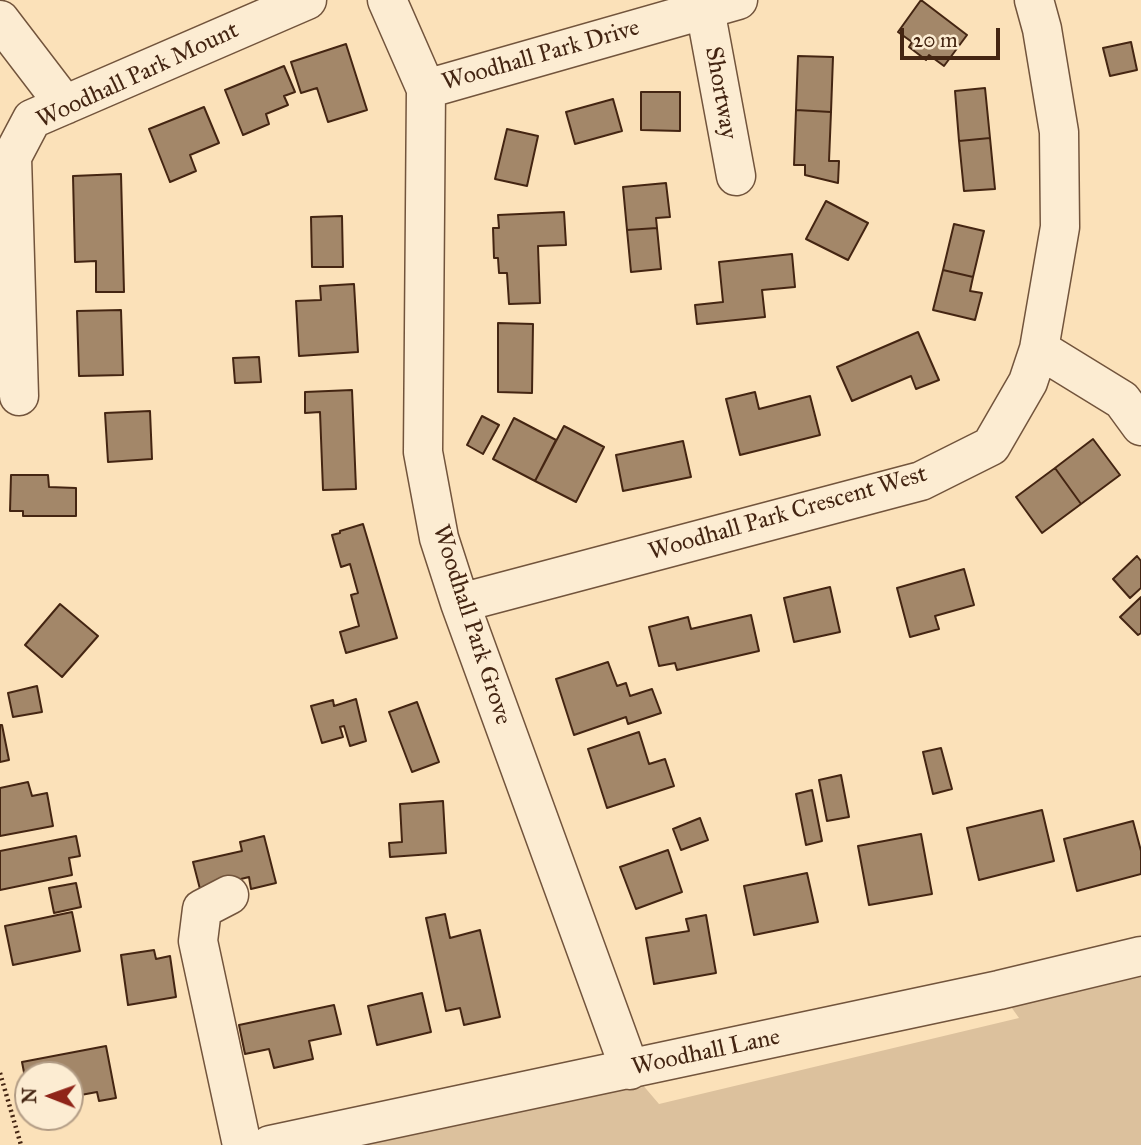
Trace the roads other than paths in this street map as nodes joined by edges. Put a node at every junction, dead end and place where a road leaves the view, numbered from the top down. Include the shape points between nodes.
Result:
1 (307, 0) edge
2 (387, 0) edge
3 (1034, 0) edge
4 (721, 5) edge
5 (0, 20) edge
6 (426, 89) junction
7 (65, 104) junction
8 (736, 176) dead end
9 (1040, 349) junction
10 (19, 396) dead end
11 (1141, 426) edge
12 (460, 603) junction
13 (229, 895) dead end
14 (1141, 956) edge
15 (630, 1070) junction
16 (242, 1145) edge
17 (270, 1145) edge

1 - 7 street, Woodhall Park Mount
2 - 6 street, Woodhall Park Grove
3 - 9 street, Woodhall Park Crescent West via 1059,132 1060,227
4 - 6 street, Woodhall Park Drive
4 - 8 street, Shortway
5 - 7 street
6 - 12 street, Woodhall Park Grove via 423,452 439,538
7 - 10 street, Woodhall Park Mount via 32,119 12,157
9 - 11 street via 1122,400
9 - 12 street, Woodhall Park Crescent West via 1028,382 991,446 921,481
12 - 15 street, Woodhall Park Grove
13 - 16 street via 202,909 198,941
14 - 15 street, Woodhall Lane
15 - 17 street, Woodhall Lane

